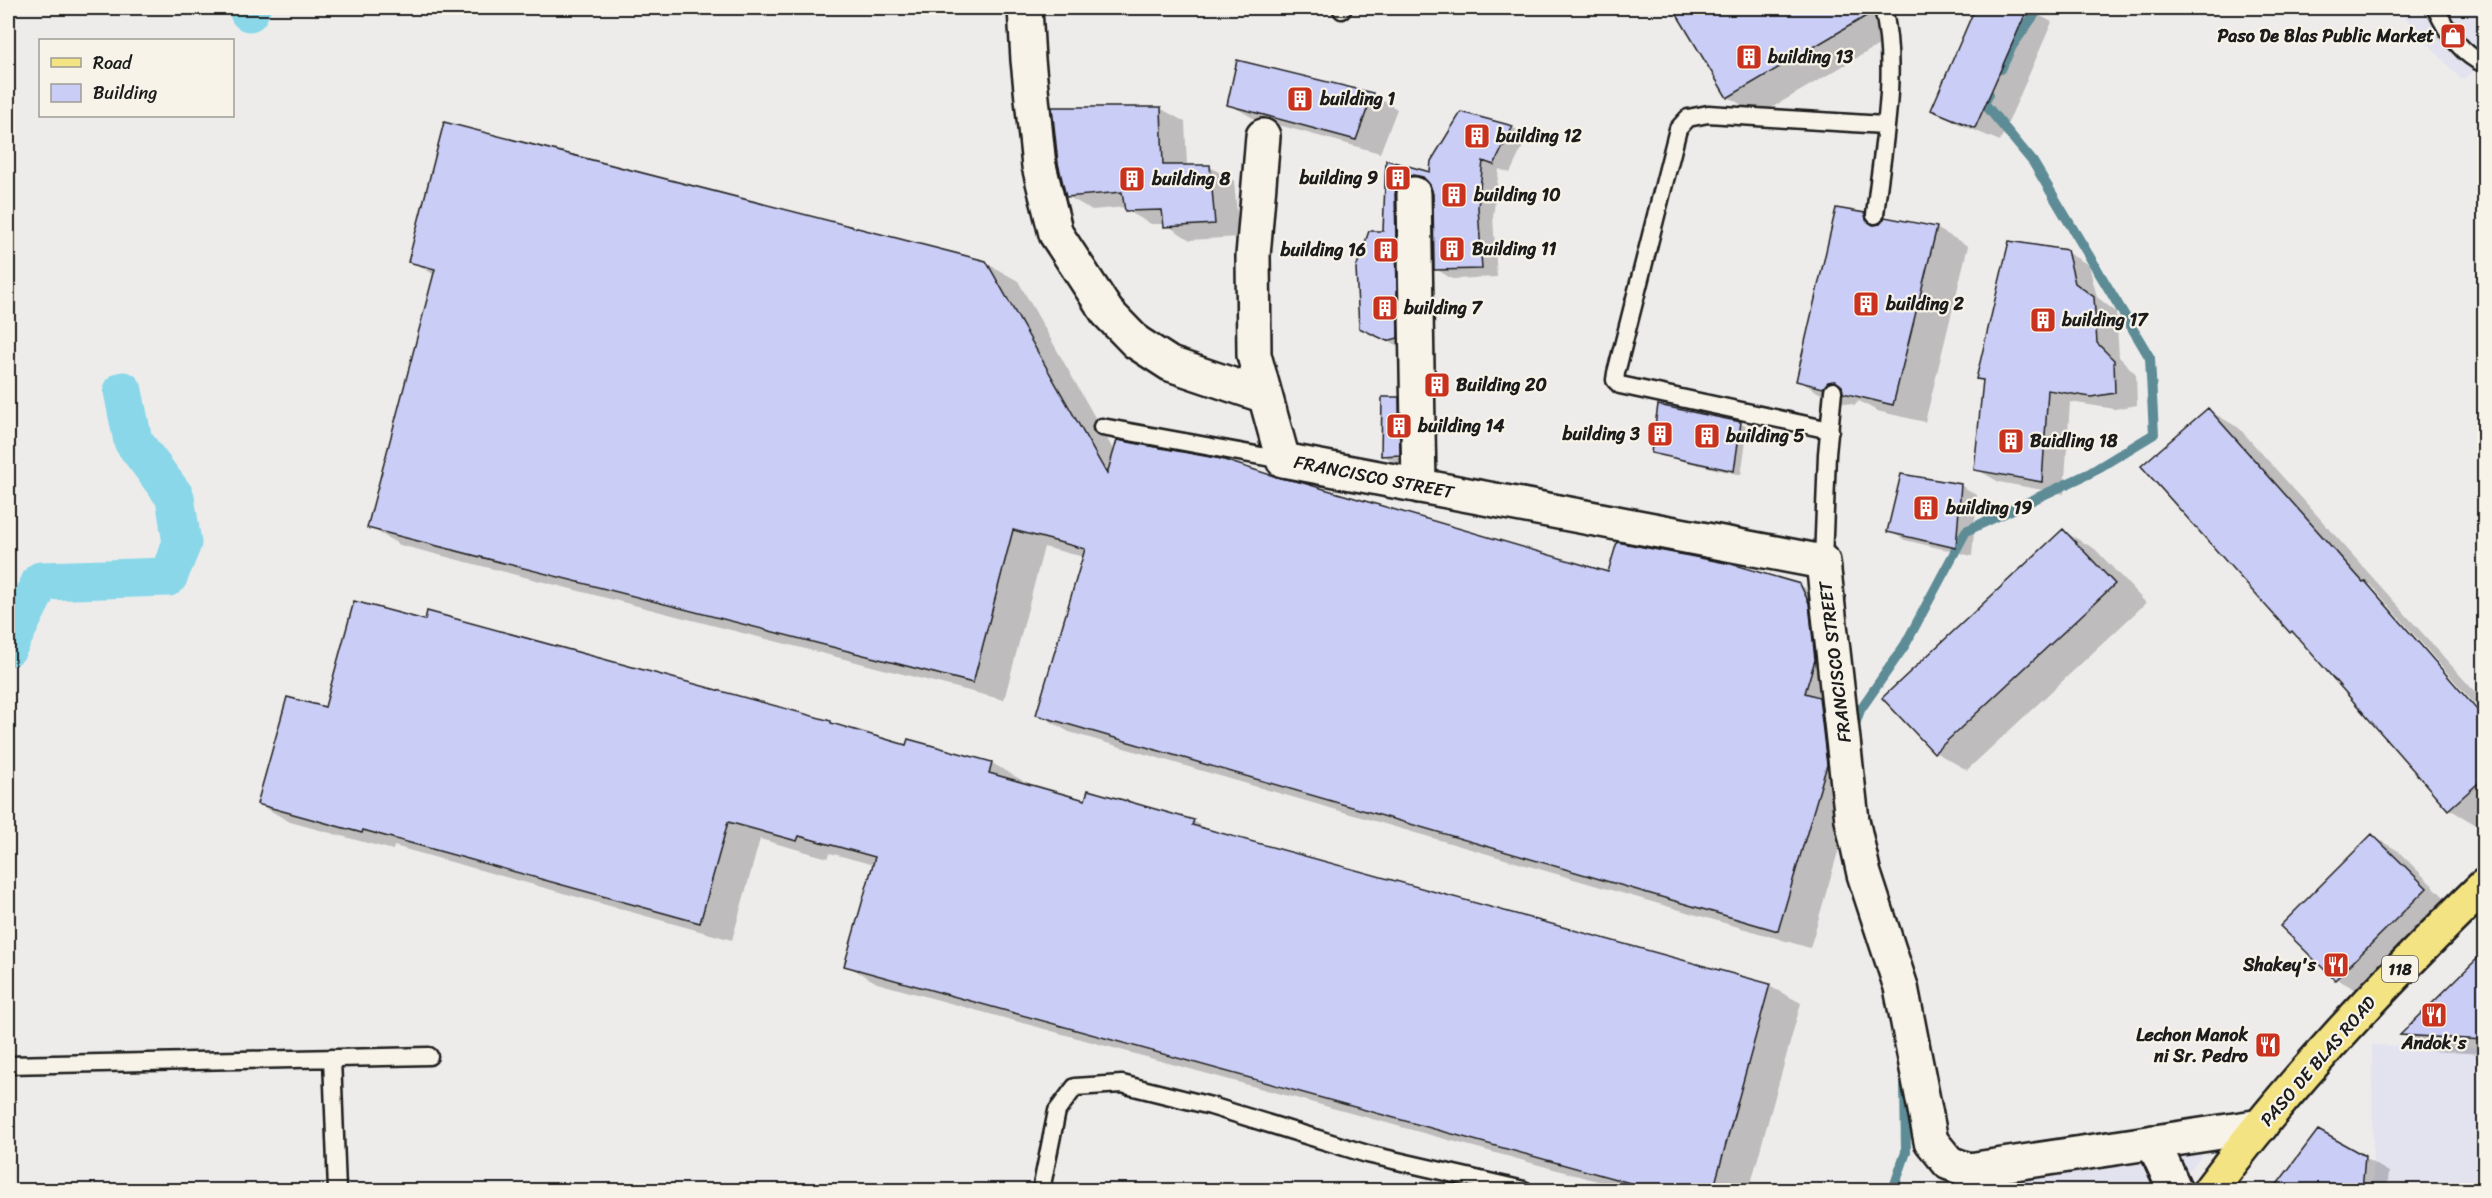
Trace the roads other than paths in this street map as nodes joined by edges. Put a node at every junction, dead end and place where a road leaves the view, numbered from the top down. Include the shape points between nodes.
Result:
1 (1025, 8) edge
2 (1883, 8) edge
3 (2436, 8) edge
4 (2484, 64) edge
5 (1884, 125) junction
6 (1263, 136) dead end
7 (1414, 194) dead end
8 (1875, 215) dead end
9 (1833, 391) dead end
10 (1265, 396) junction
11 (1102, 427) dead end
12 (1830, 429) junction
13 (1283, 460) junction
14 (1419, 486) junction
15 (1823, 562) junction
16 (2484, 886) edge
17 (429, 1056) dead end
18 (332, 1058) junction
19 (8, 1065) edge
20 (2261, 1126) junction
21 (2153, 1142) junction
22 (337, 1191) edge
23 (1041, 1191) edge
24 (1524, 1191) edge
25 (2175, 1191) edge
26 (2210, 1191) edge

1 - 10 street via 1040,166 1056,234 1107,312 1136,342 1170,364
2 - 5 lane via 1890,81
3 - 4 lane via 2444,27 2463,50
5 - 8 lane
5 - 12 lane via 1708,114 1688,118 1678,129 1616,373 1615,380 1620,385
6 - 10 street via 1253,256 1254,355
7 - 14 street
9 - 12 lane
10 - 13 street
11 - 13 lane, FRANCISCO STREET
12 - 15 lane
13 - 14 street, FRANCISCO STREET
14 - 15 street, FRANCISCO STREET
15 - 21 street, FRANCISCO STREET via 1852,820 1864,874 1901,987 1931,1141 1949,1163 1970,1170
16 - 20 main road, PASO DE BLAS ROAD / 118 via 2342,1029
17 - 18 lane
18 - 19 lane
18 - 22 lane
20 - 21 street, FRANCISCO STREET
20 - 26 main road, PASO DE BLAS ROAD / 118
21 - 25 street
23 - 24 lane via 1058,1111 1075,1087 1122,1084 1211,1106 1367,1154

